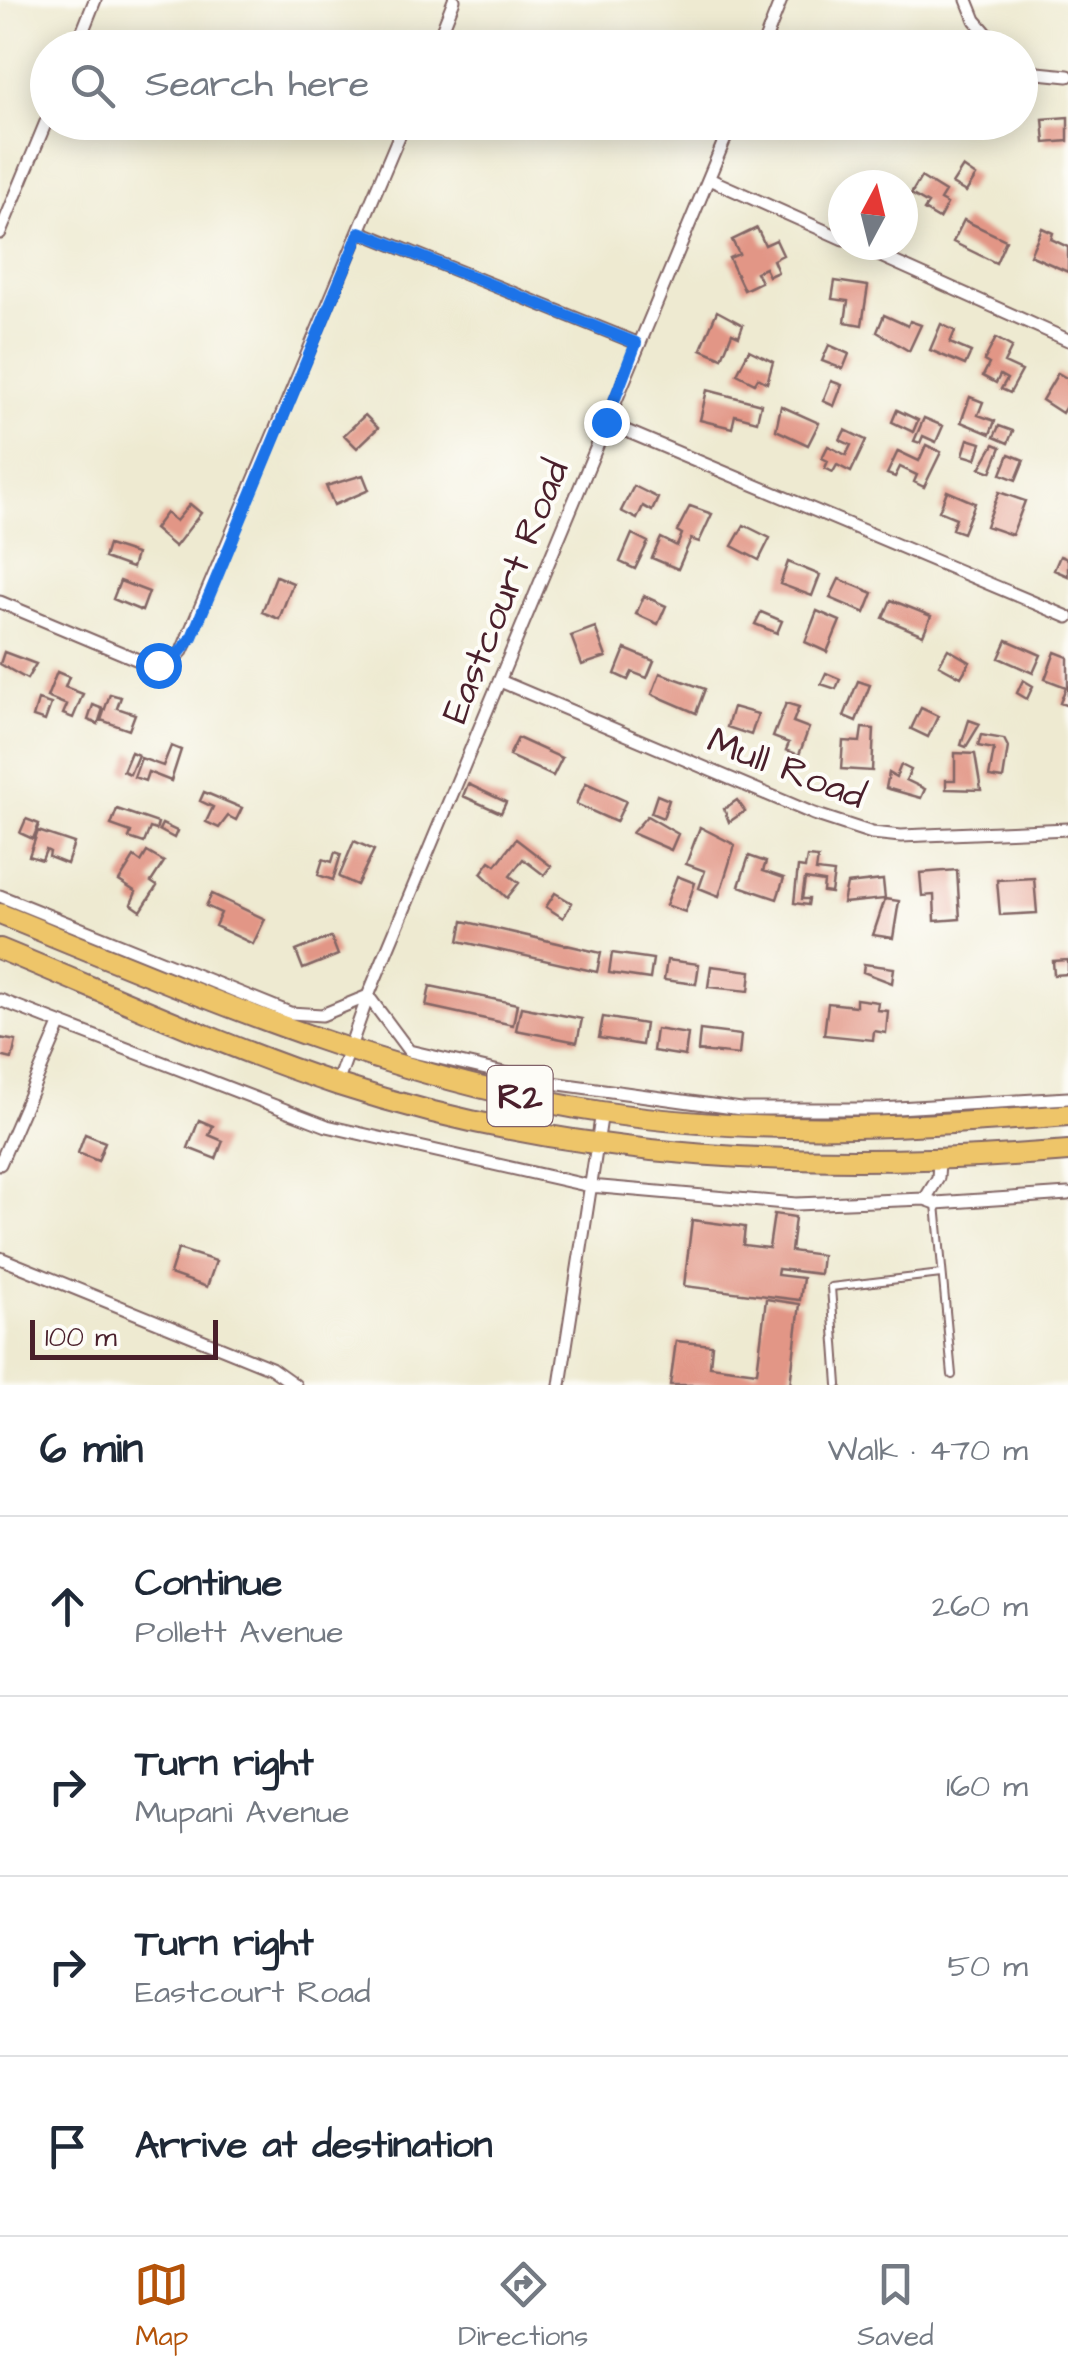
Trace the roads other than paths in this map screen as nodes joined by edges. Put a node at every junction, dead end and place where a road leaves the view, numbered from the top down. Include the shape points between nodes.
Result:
1 (95, 0) edge
2 (454, 0) edge
3 (781, 0) edge
4 (967, 0) edge
5 (83, 30) edge
6 (442, 30) edge
7 (769, 30) edge
8 (984, 30) edge
9 (1038, 74) edge
10 (1068, 76) edge
11 (39, 140) edge
12 (397, 140) edge
13 (725, 140) edge
14 (709, 179) junction
15 (360, 232) junction
16 (828, 232) edge
17 (0, 234) edge
18 (890, 260) edge
19 (1068, 339) edge
20 (636, 343) junction
21 (606, 422) junction
22 (0, 602) edge
23 (1068, 618) edge
24 (500, 681) junction
25 (1068, 829) edge
26 (0, 896) edge
27 (0, 914) edge
28 (0, 949) edge
29 (368, 996) junction
30 (0, 1000) edge
31 (60, 1025) junction
32 (349, 1051) junction
33 (337, 1084) junction
34 (1068, 1098) edge
35 (602, 1112) junction
36 (1068, 1115) edge
37 (596, 1144) junction
38 (1068, 1151) edge
39 (939, 1161) junction
40 (0, 1164) edge
41 (590, 1186) junction
42 (1068, 1194) edge
43 (931, 1201) junction
44 (0, 1258) edge
45 (941, 1274) junction
46 (952, 1374) dead end
47 (294, 1385) edge
48 (560, 1385) edge
49 (838, 1385) edge

1 - 5 street
2 - 6 street
3 - 7 street
4 - 8 street
9 - 10 street
11 - 17 street
12 - 15 street
13 - 14 street, Eastcourt Road
14 - 16 street
14 - 20 street, Eastcourt Road
15 - 20 street
15 - 22 street via 172,662 144,662
18 - 19 street
20 - 21 street, Eastcourt Road
21 - 23 street
21 - 24 street, Eastcourt Road
24 - 25 street, Mull Road via 814,814 872,832
24 - 29 street, Eastcourt Road
26 - 29 street via 290,1013 322,1015
27 - 32 highway, R2
28 - 33 highway, R2
29 - 32 street, Eastcourt Road
29 - 34 street via 408,1051 576,1088 774,1111
30 - 31 street
31 - 40 street
31 - 41 street via 327,1126
32 - 33 street, Eastcourt Road
32 - 35 highway, R2
33 - 37 highway, R2 via 448,1115
35 - 36 highway, R2 via 858,1130
35 - 37 street
37 - 39 highway, R2 via 806,1162
37 - 41 street
38 - 39 highway, R2
39 - 43 street
41 - 43 street via 796,1204
41 - 48 street
42 - 43 street
43 - 45 lane
44 - 47 street via 271,1368
45 - 46 lane
45 - 49 lane via 831,1288

